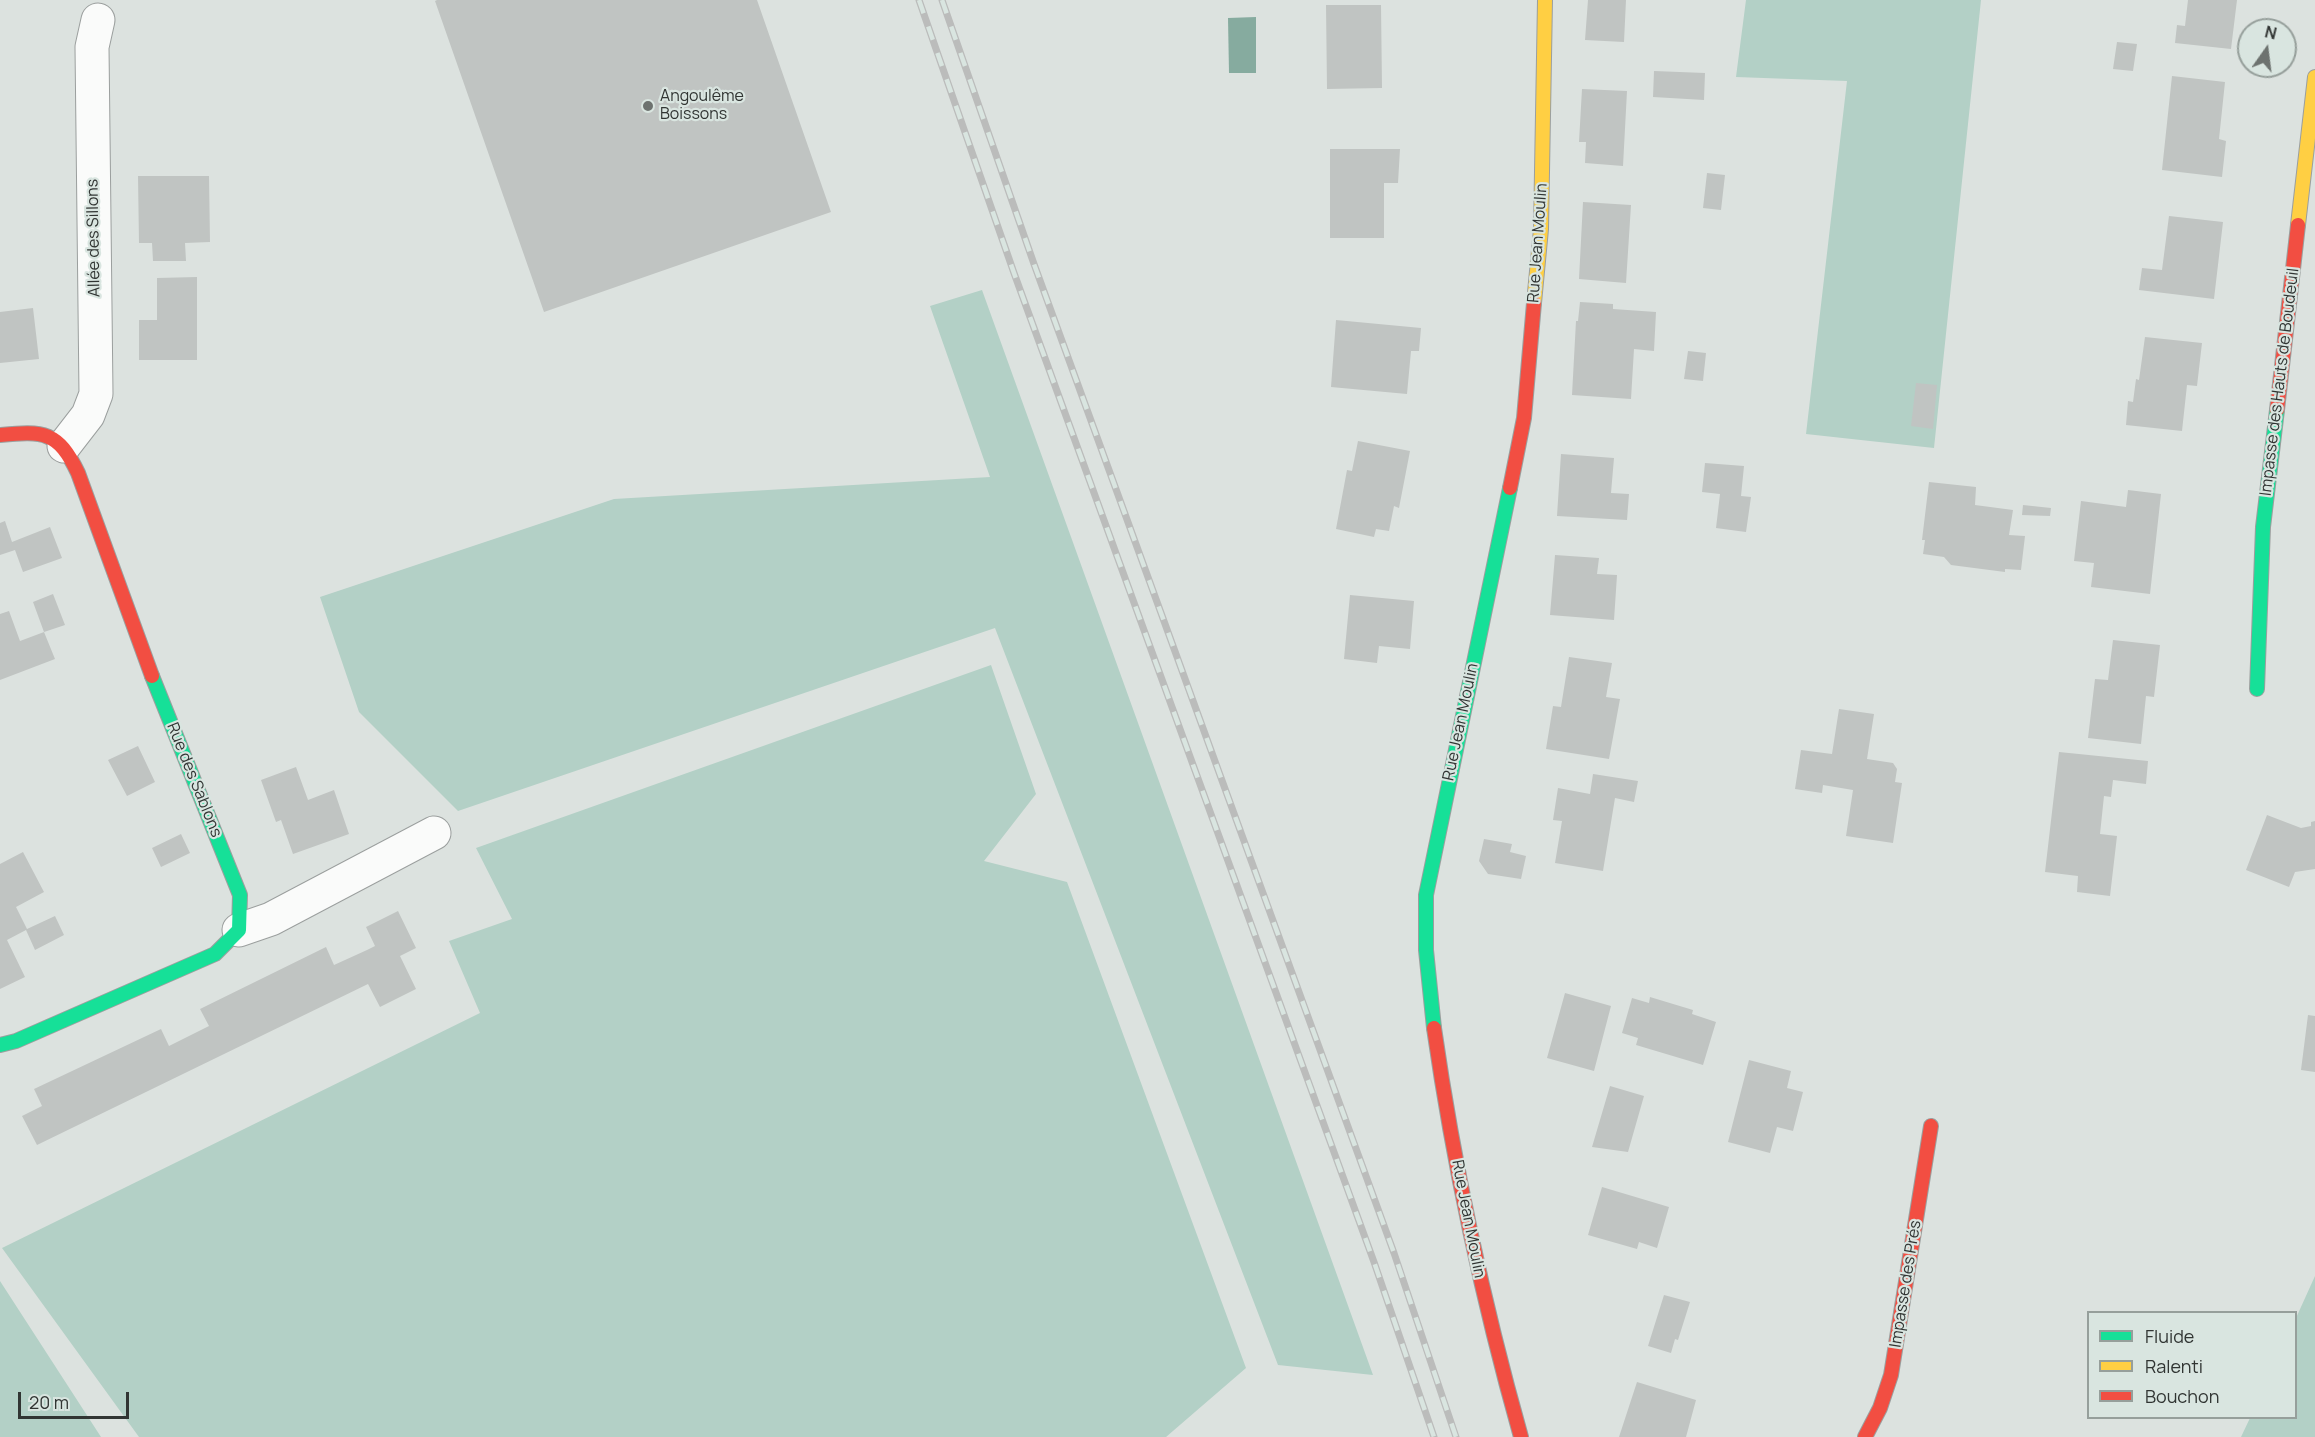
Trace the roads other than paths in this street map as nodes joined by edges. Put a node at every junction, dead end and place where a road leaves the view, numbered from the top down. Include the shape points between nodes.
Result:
1 (1545, 0) edge
2 (98, 20) dead end
3 (2315, 77) edge
4 (0, 435) edge
5 (64, 446) junction
6 (2257, 689) dead end
7 (434, 833) dead end
8 (239, 930) junction
9 (0, 1045) edge
10 (1931, 1126) dead end
11 (1521, 1437) edge
12 (1865, 1437) edge

1 - 11 street, Rue Jean Moulin via 1541,229 1524,418 1426,895 1424,923 1436,1044 1465,1211
2 - 5 street, Allée des Sillons via 92,47 96,394 88,415
3 - 6 street, Impasse des Hauts de Boudeuil via 2263,527
4 - 5 street via 30,432 48,436
5 - 8 street, Rue des Sablons via 78,473 157,690 240,895
7 - 8 street via 271,919
8 - 9 street via 215,954
10 - 12 street, Impasse des Prés via 1891,1375

